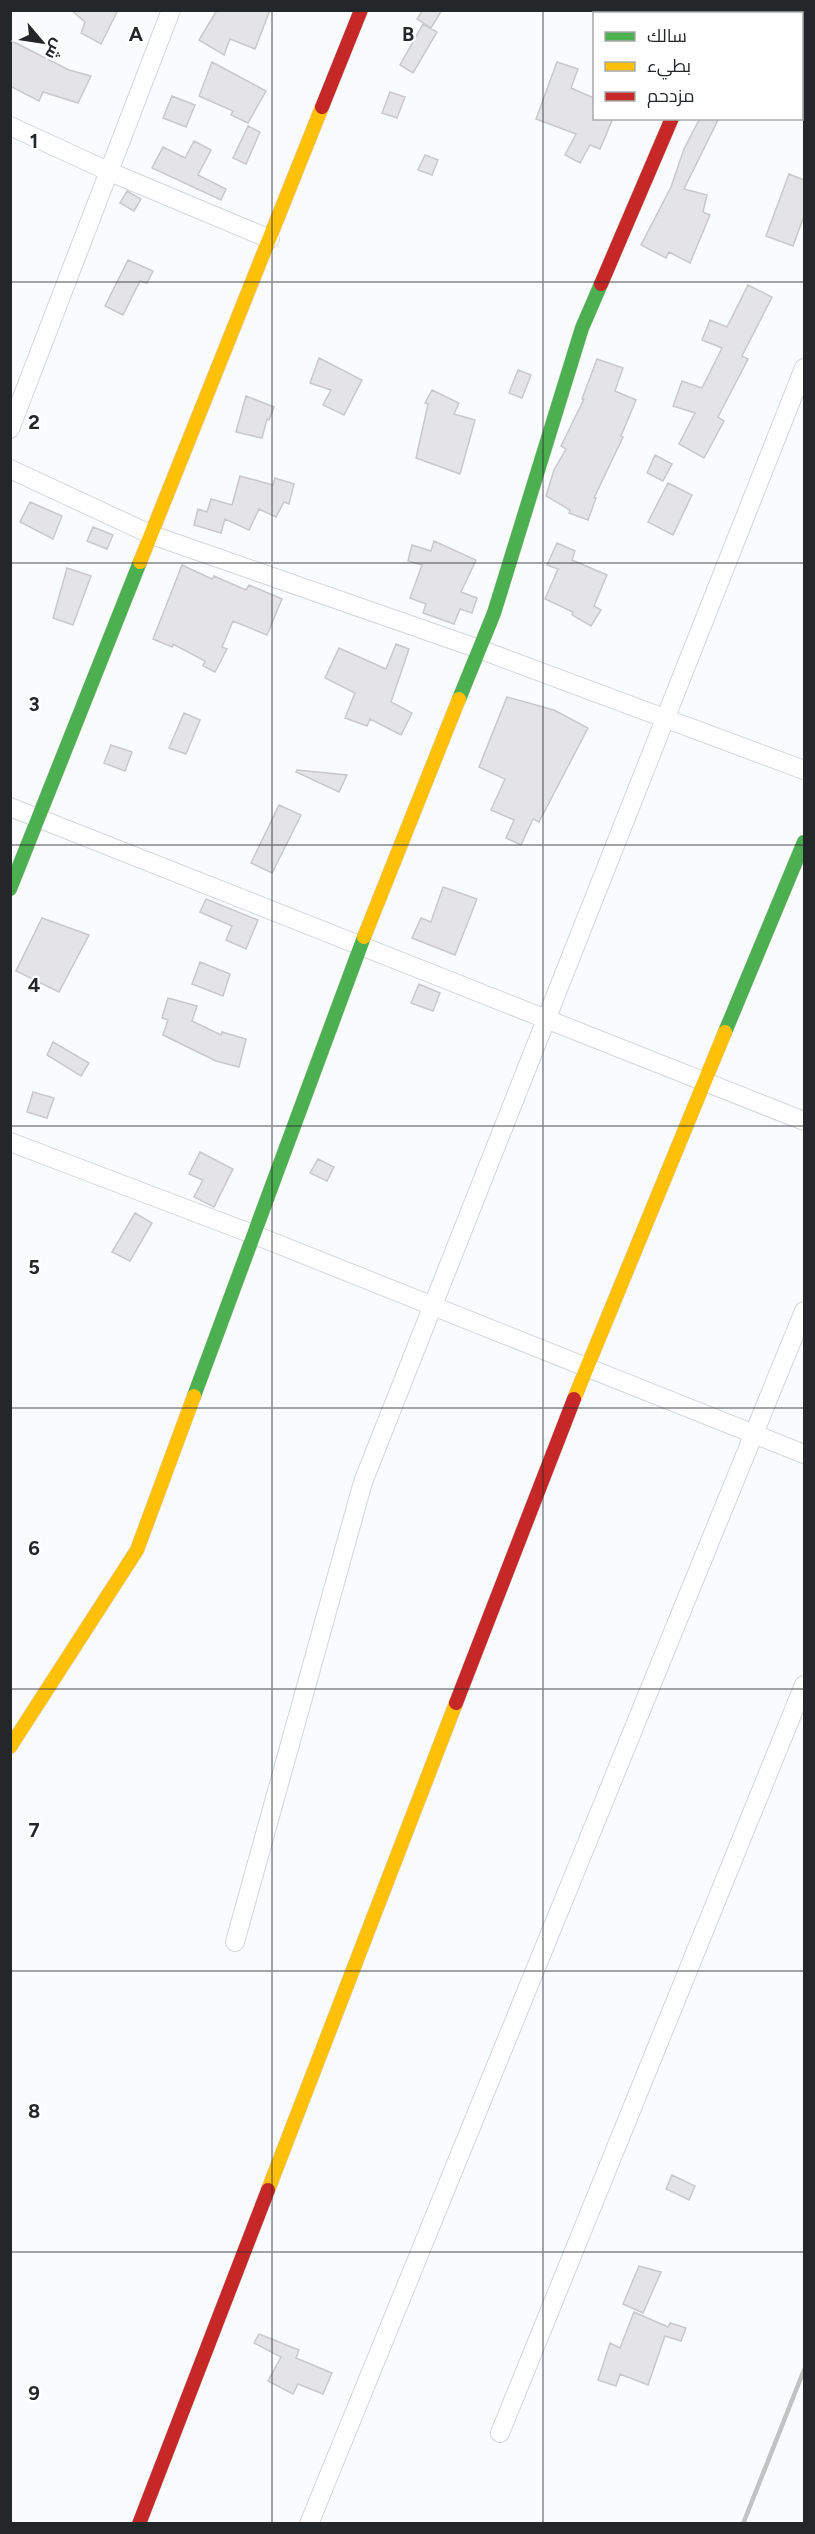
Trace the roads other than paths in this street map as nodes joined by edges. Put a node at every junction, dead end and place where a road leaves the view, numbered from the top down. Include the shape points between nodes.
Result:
1 (171, 10) edge
2 (361, 10) edge
3 (671, 120) edge
4 (10, 126) edge
5 (110, 172) junction
6 (270, 239) junction
7 (804, 369) edge
8 (10, 429) edge
9 (10, 469) edge
10 (152, 535) junction
11 (479, 649) junction
12 (666, 719) junction
13 (804, 770) edge
14 (10, 807) edge
15 (38, 820) junction
16 (804, 842) edge
17 (10, 889) edge
18 (361, 944) junction
19 (547, 1018) junction
20 (705, 1081) junction
21 (804, 1121) edge
22 (10, 1142) edge
23 (255, 1235) junction
24 (433, 1306) junction
25 (804, 1311) edge
26 (586, 1367) junction
27 (754, 1434) junction
28 (804, 1454) edge
29 (804, 1685) edge
30 (10, 1746) edge
31 (235, 1942) dead end
32 (500, 2433) dead end
33 (140, 2523) edge
34 (309, 2523) edge

1 - 5 street
2 - 6 street
3 - 11 street via 582,328 494,613
4 - 5 street
5 - 6 street
5 - 8 street
6 - 10 street
7 - 12 street
9 - 10 street
10 - 11 street
10 - 15 street
11 - 12 street
11 - 18 street
12 - 13 street
12 - 19 street
14 - 15 street
15 - 17 street
15 - 18 street
16 - 20 street
18 - 19 street
18 - 23 street
19 - 20 street
19 - 24 street
20 - 21 street
20 - 26 street
22 - 23 street
23 - 24 street
23 - 30 street via 138,1550
24 - 26 street
24 - 31 street via 363,1482
25 - 27 street
26 - 27 street
26 - 33 street
27 - 28 street
27 - 34 street
29 - 32 street

